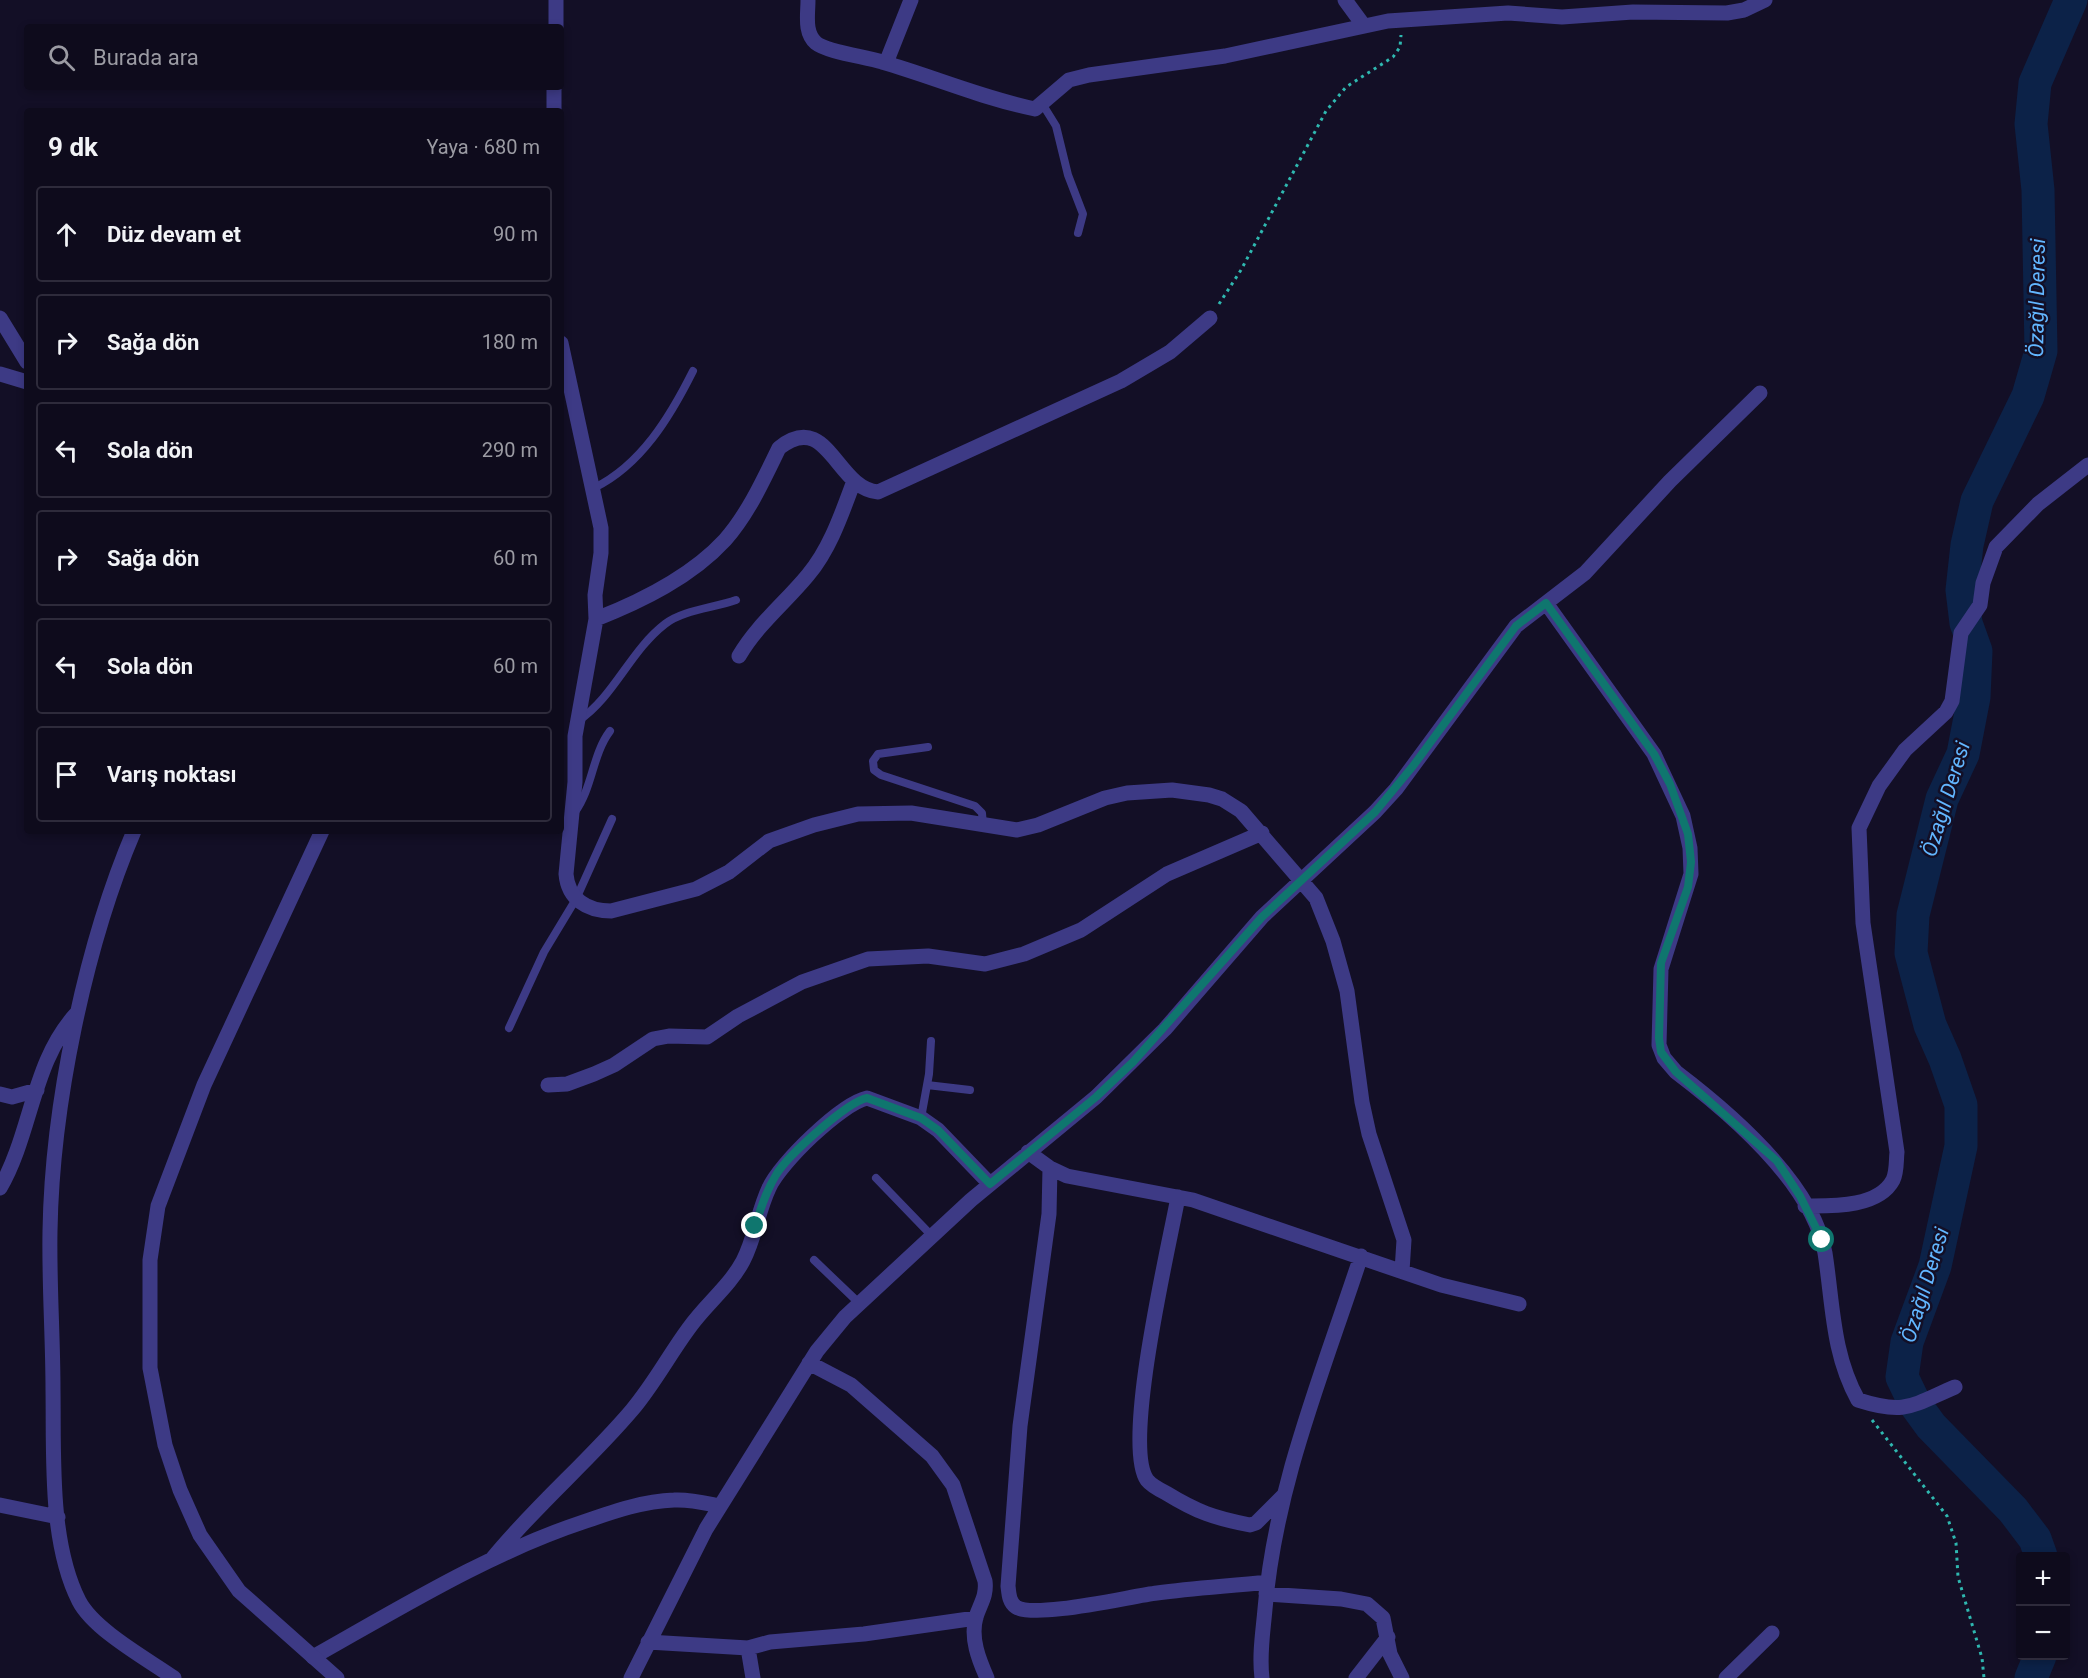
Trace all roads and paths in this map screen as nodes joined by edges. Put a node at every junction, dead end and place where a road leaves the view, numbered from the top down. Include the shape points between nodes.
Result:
1 (556, 0) edge
2 (808, 0) edge
3 (911, 0) edge
4 (1345, 0) edge
5 (1765, 0) edge
6 (1400, 20) junction
7 (556, 24) edge
8 (1364, 26) junction
9 (886, 63) junction
10 (554, 90) edge
11 (1043, 105) junction
12 (554, 108) edge
13 (1078, 233) dead end
14 (0, 318) edge
15 (1210, 318) joint
16 (24, 357) edge
17 (564, 357) edge
18 (693, 372) dead end
19 (0, 374) edge
20 (24, 380) edge
21 (1760, 393) dead end
22 (2088, 465) edge
23 (854, 481) junction
24 (594, 488) junction
25 (736, 600) dead end
26 (1546, 603) junction
27 (596, 619) junction
28 (740, 656) dead end
29 (576, 722) junction
30 (610, 731) dead end
31 (928, 747) dead end
32 (573, 815) junction
33 (612, 819) dead end
34 (983, 825) junction
35 (1262, 833) junction
36 (133, 834) edge
37 (321, 834) edge
38 (1301, 880) junction
39 (576, 900) junction
40 (79, 1011) junction
41 (509, 1028) dead end
42 (931, 1041) dead end
43 (927, 1084) junction
44 (548, 1085) dead end
45 (37, 1090) junction
46 (970, 1090) dead end
47 (0, 1094) edge
48 (921, 1118) junction
49 (1028, 1152) junction
50 (1050, 1168) junction
51 (876, 1178) dead end
52 (990, 1184) junction
53 (0, 1188) edge
54 (1178, 1197) junction
55 (1805, 1206) junction
56 (932, 1236) junction
57 (1361, 1256) junction
58 (814, 1260) dead end
59 (1402, 1271) junction
60 (860, 1304) junction
61 (1519, 1304) dead end
62 (809, 1363) junction
63 (1954, 1388) dead end
64 (1858, 1400) junction
65 (1283, 1496) junction
66 (0, 1505) edge
67 (720, 1506) junction
68 (58, 1517) junction
69 (492, 1559) junction
70 (1267, 1588) junction
71 (976, 1618) junction
72 (1772, 1633) dead end
73 (1388, 1637) junction
74 (648, 1642) junction
75 (748, 1648) junction
76 (313, 1657) junction
77 (174, 1678) edge
78 (337, 1678) edge
79 (631, 1678) edge
80 (753, 1678) edge
81 (987, 1678) edge
82 (1262, 1678) edge
83 (1356, 1678) edge
84 (1402, 1678) edge
85 (1726, 1678) edge
86 (1984, 1678) edge

1 - 7 street
2 - 9 street via 807,27 815,42
3 - 9 street
4 - 8 street
5 - 6 street via 1727,13 1633,12 1562,18 1508,13
6 - 8 street
6 - 15 path via 1401,42 1397,52 1346,87 1326,111 1241,270
8 - 11 street via 1245,52 1089,75 1064,84
9 - 11 street via 1014,105 1035,109
10 - 12 street
11 - 13 lane via 1056,126 1083,214
14 - 16 street
15 - 23 street via 1170,352 1121,381 976,448 878,492 867,491
17 - 24 street
18 - 24 lane via 645,447 627,467
19 - 20 street
21 - 26 street via 1670,481 1585,573
22 - 55 street via 2038,504 1996,546 1980,605 1961,633 1952,701 1946,712 1905,750 1863,815 1858,836 1863,924 1897,1152 1896,1169 1888,1186 1872,1197 1845,1206
23 - 27 street via 817,441 798,436 788,441 779,448 733,530 713,552 661,590
23 - 28 street via 834,531 809,574 756,631
24 - 27 street via 601,528
25 - 29 lane via 666,623 598,704
26 - 38 street via 1516,626 1396,789
26 - 55 street via 1654,754 1686,825 1690,874 1661,963 1661,1052 1676,1072 1777,1161
27 - 29 street
29 - 32 street
30 - 32 lane via 602,742 591,784
31 - 34 lane via 878,754 873,761 874,770 975,806 982,813
32 - 39 street via 566,874
33 - 39 lane
34 - 35 street via 1017,830 1105,798 1172,790 1222,800
34 - 39 street via 911,813 858,814 768,841 721,877 696,889 611,911 598,911
35 - 38 street
35 - 44 street via 1167,874 1081,930 1024,954 985,963 928,956 868,959 802,982 707,1037 653,1039 594,1074 567,1084
36 - 40 street via 98,936
37 - 76 street via 204,1085 158,1206 150,1260 150,1368 165,1445 180,1490 200,1535 239,1591
38 - 49 street via 1262,917 1133,1062
38 - 59 street via 1323,911 1343,974 1364,1113 1404,1240
39 - 41 lane via 544,952
40 - 45 street via 66,1024 48,1057
40 - 68 street via 61,1114 50,1230
42 - 43 lane
43 - 46 lane
43 - 48 lane
45 - 47 street via 12,1097
45 - 53 street
48 - 52 street via 938,1130
48 - 69 street via 873,1100 859,1100 841,1110 786,1161 769,1187 743,1261 722,1291 689,1328 631,1410
49 - 50 street
49 - 52 street
50 - 54 street via 1067,1176
50 - 70 street via 1050,1204 1020,1426 1010,1599 1026,1609 1077,1607 1157,1593
51 - 56 lane
52 - 56 street
54 - 57 street
54 - 65 street via 1146,1364 1140,1452 1143,1470 1148,1480 1192,1509 1250,1525
55 - 64 street via 1822,1240 1838,1347
56 - 60 street
57 - 59 street
57 - 65 street
58 - 60 lane
59 - 61 street
60 - 62 street
62 - 67 street
62 - 71 street via 866,1396 946,1473 982,1566 987,1593
63 - 64 street via 1888,1410
64 - 86 path via 1947,1516
65 - 70 street
66 - 68 street
67 - 69 street via 676,1500 624,1508 534,1539
67 - 74 street
68 - 77 street via 65,1564 81,1604 102,1625
69 - 76 street
70 - 73 street via 1367,1604 1383,1618
70 - 82 street
71 - 75 street via 770,1642
71 - 81 street via 978,1659
72 - 85 street
73 - 83 street
73 - 84 street via 1390,1654
74 - 75 street
74 - 79 street
75 - 80 street
76 - 78 street

